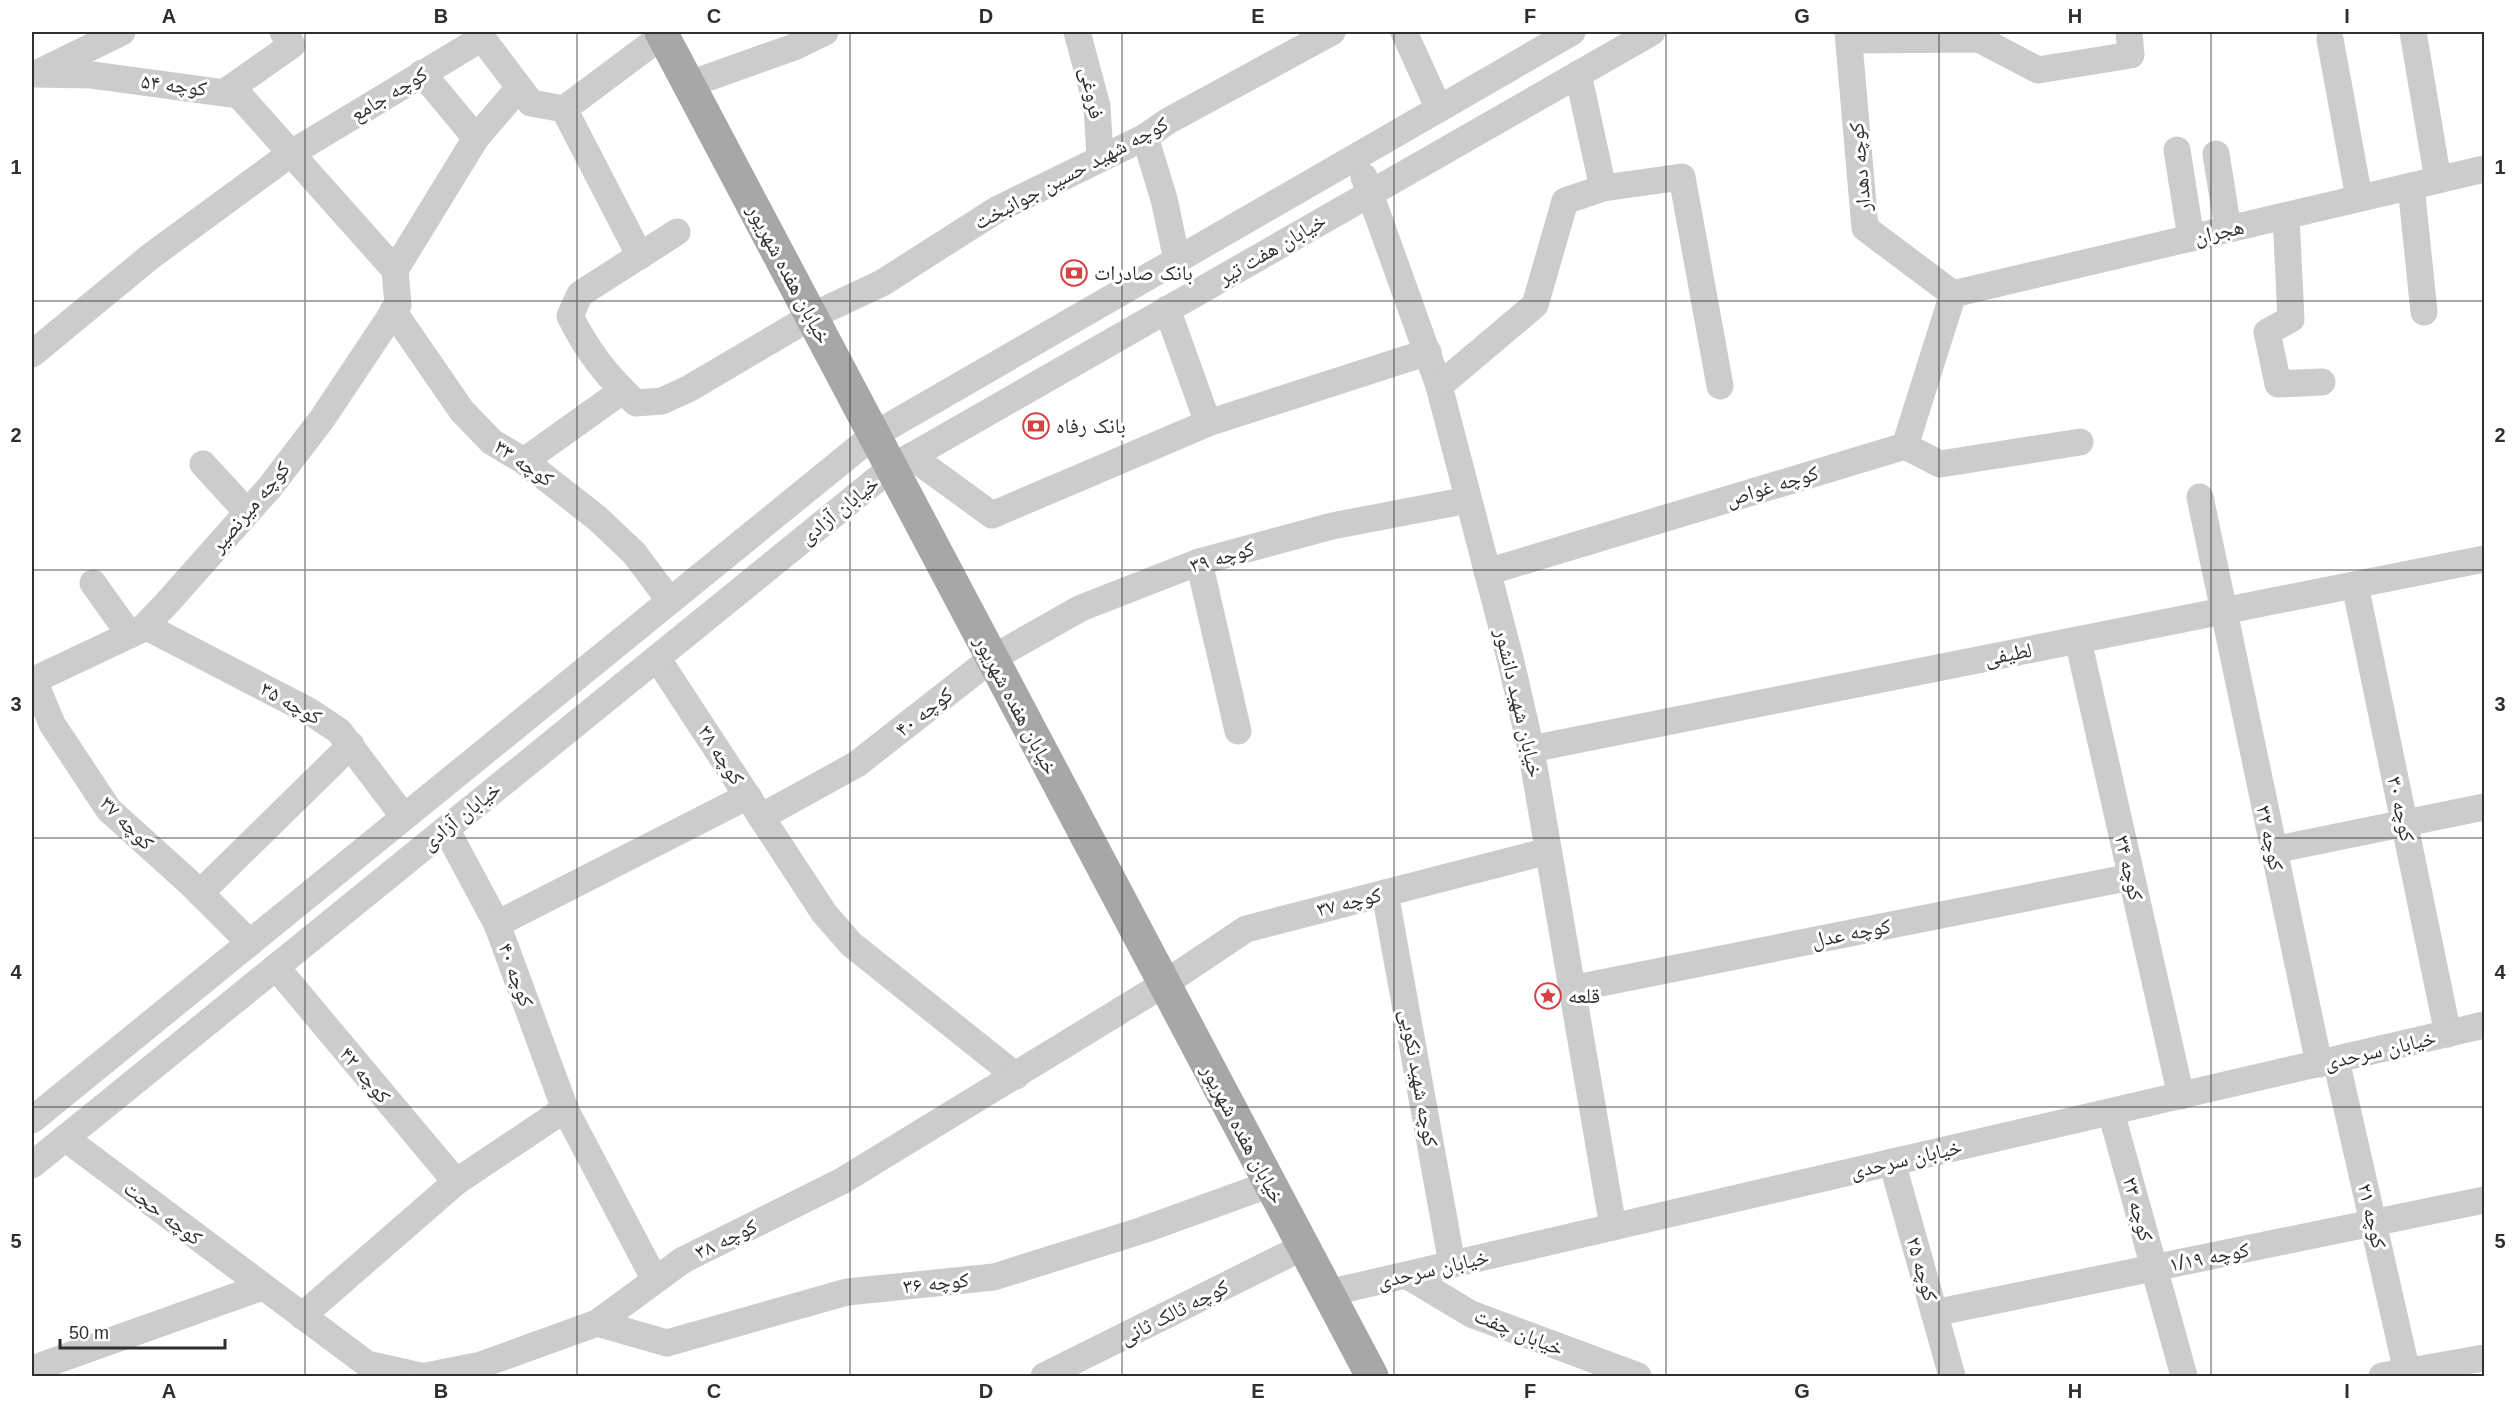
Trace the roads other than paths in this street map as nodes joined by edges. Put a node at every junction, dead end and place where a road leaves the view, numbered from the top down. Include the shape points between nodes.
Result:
1 (122, 32) edge
2 (283, 32) edge
3 (825, 32) edge
4 (1077, 32) edge
5 (1332, 32) edge
6 (1404, 32) edge
7 (1572, 32) edge
8 (1652, 32) edge
9 (2129, 32) edge
10 (2414, 32) edge
11 (662, 33) edge
12 (481, 35) edge
13 (1848, 36) edge
14 (2330, 39) dead end
15 (422, 73) junction
16 (34, 74) edge
17 (1578, 74) junction
18 (690, 84) junction
19 (518, 89) junction
20 (225, 92) junction
21 (564, 109) junction
22 (1438, 109) junction
23 (1145, 137) junction
24 (476, 138) junction
25 (2177, 150) dead end
26 (290, 154) junction
27 (2216, 154) dead end
28 (1100, 157) junction
29 (1356, 157) junction
30 (2484, 169) edge
31 (2438, 180) junction
32 (2411, 186) junction
33 (1603, 188) junction
34 (1370, 193) junction
35 (2359, 198) junction
36 (2286, 216) junction
37 (2228, 229) junction
38 (677, 232) dead end
39 (2191, 238) junction
40 (640, 256) junction
41 (1177, 260) junction
42 (395, 270) junction
43 (1953, 294) junction
44 (1167, 309) junction
45 (393, 311) junction
46 (2424, 312) dead end
47 (812, 316) junction
48 (1428, 352) junction
49 (32, 354) edge
50 (973, 378) junction
51 (2322, 382) dead end
52 (1439, 386) junction
53 (1720, 386) dead end
54 (622, 391) junction
55 (992, 410) junction
56 (1208, 423) junction
57 (874, 435) junction
58 (2080, 442) dead end
59 (1905, 446) junction
60 (524, 461) junction
61 (901, 462) junction
62 (203, 464) dead end
63 (2200, 497) dead end
64 (1468, 500) junction
65 (793, 502) junction
66 (247, 513) junction
67 (816, 529) junction
68 (2484, 560) edge
69 (1199, 562) junction
70 (1487, 572) junction
71 (93, 583) dead end
72 (2355, 585) junction
73 (670, 601) junction
74 (2222, 612) junction
75 (138, 631) junction
76 (2078, 640) junction
77 (657, 658) junction
78 (991, 659) junction
79 (33, 681) edge
80 (1238, 731) dead end
81 (351, 745) junction
82 (1531, 749) junction
83 (755, 806) junction
84 (2484, 807) edge
85 (404, 817) junction
86 (2404, 823) junction
87 (446, 829) junction
88 (2273, 850) junction
89 (1548, 851) junction
90 (355, 857) junction
91 (2131, 877) junction
92 (379, 884) junction
93 (1385, 892) junction
94 (200, 893) junction
95 (497, 924) junction
96 (250, 943) junction
97 (276, 967) junction
98 (1164, 984) junction
99 (1571, 989) junction
100 (2484, 1025) edge
101 (2448, 1034) junction
102 (2328, 1062) junction
103 (1016, 1076) junction
104 (2181, 1096) junction
105 (58, 1098) junction
106 (565, 1109) junction
107 (2111, 1112) junction
108 (32, 1120) edge
109 (72, 1132) junction
110 (32, 1159) edge
111 (1892, 1162) junction
112 (32, 1165) edge
113 (456, 1182) junction
114 (1270, 1184) junction
115 (2484, 1200) edge
116 (2373, 1223) junction
117 (1613, 1227) junction
118 (1303, 1247) junction
119 (1452, 1264) junction
120 (2154, 1268) junction
121 (1406, 1275) junction
122 (655, 1280) junction
123 (262, 1287) junction
124 (1328, 1293) junction
125 (1934, 1313) junction
126 (302, 1316) junction
127 (597, 1323) junction
128 (2484, 1358) edge
129 (32, 1369) edge
130 (1076, 1369) edge
131 (2395, 1374) edge
132 (420, 1377) edge
133 (426, 1377) edge
134 (1044, 1377) edge
135 (1372, 1377) edge
136 (1638, 1377) edge
137 (1952, 1377) edge
138 (2184, 1377) edge

1 - 16 street
2 - 20 street via 292,45
3 - 18 street
4 - 28 street, فروغی via 1097,106
5 - 23 street, کوچه شهید حسین جوانبخت
6 - 22 street
7 - 22 street, خیابان هفت تیر
8 - 17 street, خیابان هفت تیر
9 - 13 street via 2131,55 2038,70 1979,39
10 - 31 street
11 - 18 main road, خیابان هفده شهریور
11 - 21 street
12 - 15 street, کوچه جامع
12 - 19 street
13 - 43 street, کوچه دهدار via 1865,228
14 - 35 street
15 - 24 street
15 - 26 street, کوچه جامع
16 - 20 street, کوچه ۵۴ via 92,75
17 - 33 street
17 - 34 street, خیابان هفت تیر
18 - 47 main road, خیابان هفده شهریور
19 - 21 street via 531,104
19 - 24 street
20 - 26 street, کوچه ۵۴ via 239,94
21 - 40 street
22 - 29 street, خیابان هفت تیر
23 - 28 street, کوچه شهید حسین جوانبخت
23 - 41 street
24 - 42 street
25 - 39 street
26 - 42 street, کوچه ۵۴
26 - 49 street, کوچه جامع via 151,256
27 - 37 street
28 - 47 street, کوچه شهید حسین جوانبخت via 998,209 882,283
29 - 34 street, خیابان شهید دانشور
29 - 41 street, خیابان هفت تیر
30 - 31 street, هجران
31 - 32 street, هجران
32 - 35 street, هجران
32 - 46 street
33 - 52 street via 1565,201 1535,305
33 - 53 street via 1682,177
34 - 44 street, خیابان هفت تیر
34 - 48 street, خیابان شهید دانشور
35 - 36 street, هجران
36 - 37 street, هجران
36 - 51 street via 2291,318 2267,332 2278,384
37 - 39 street, هجران
38 - 40 street
39 - 43 street, هجران
40 - 54 street via 580,294 570,316 582,340
41 - 50 street, خیابان هفت تیر
42 - 45 street, کوچه میرنصیر via 398,305
43 - 59 street
44 - 55 street, خیابان هفت تیر
44 - 56 street
45 - 60 street, کوچه ۳۳ via 462,411 492,442
45 - 66 street, کوچه میرنصیر via 322,419
47 - 54 street, کوچه شهید حسین جوانبخت via 744,358 662,401 636,404
47 - 57 main road, خیابان هفده شهریور
48 - 52 street, خیابان شهید دانشور
48 - 56 street
50 - 55 street
50 - 57 street, خیابان هفت تیر
52 - 64 street, خیابان شهید دانشور
54 - 60 street
55 - 61 street, خیابان هفت تیر
56 - 61 street via 993,515
57 - 61 main road, خیابان هفده شهریور
57 - 65 street, خیابان آزادی
58 - 59 street via 1940,464
59 - 70 street, کوچه غواص
60 - 73 street, کوچه ۳۳ via 597,518 634,554
61 - 67 street, خیابان آزادی
61 - 78 main road, خیابان هفده شهریور
62 - 66 street
63 - 74 street, کوچه ۳۲
64 - 69 street, کوچه ۳۹ via 1332,526
64 - 70 street, خیابان شهید دانشور
65 - 67 street
65 - 73 street, خیابان آزادی
66 - 75 street, کوچه میرنصیر
67 - 77 street, خیابان آزادی
68 - 72 street, لطیفی
69 - 78 street, کوچه ۳۹ via 1081,608
69 - 80 street
70 - 82 street, خیابان شهید دانشور
71 - 75 street
72 - 74 street, لطیفی
72 - 86 street, کوچه ۳۰
73 - 85 street, خیابان آزادی
74 - 76 street, لطیفی
74 - 88 street, کوچه ۳۲
75 - 79 street, کوچه میرنصیر
75 - 81 street, کوچه ۳۵ via 309,711 339,731
76 - 82 street, لطیفی
76 - 91 street, کوچه ۳۴
77 - 83 street, کوچه ۳۸
77 - 87 street, خیابان آزادی
78 - 83 street, کوچه ۴۰ via 856,764
78 - 98 main road, خیابان هفده شهریور
79 - 94 street, کوچه ۳۷ via 52,724 109,810
81 - 85 street, کوچه ۳۵
81 - 94 street
82 - 89 street, خیابان شهید دانشور
83 - 95 street, کوچه ۴۰
83 - 103 street, کوچه ۳۸ via 824,913 851,944
84 - 86 street
85 - 90 street, خیابان آزادی
86 - 88 street
86 - 101 street, کوچه ۳۰
87 - 92 street, خیابان آزادی
87 - 95 street
88 - 102 street, کوچه ۳۲
89 - 93 street, کوچه ۳۷
89 - 99 street, خیابان شهید دانشور
90 - 92 street
90 - 96 street, خیابان آزادی
91 - 99 street, کوچه عدل
91 - 104 street, کوچه ۳۴
92 - 97 street, خیابان آزادی
93 - 98 street, کوچه ۳۷ via 1245,929
93 - 119 street, کوچه شهید نکویی
94 - 96 street, کوچه ۳۷
95 - 106 street, کوچه ۴۰
96 - 105 street, خیابان آزادی
97 - 109 street, خیابان آزادی
97 - 113 street, کوچه ۴۲
98 - 103 street, کوچه ۳۸
98 - 114 main road, خیابان هفده شهریور
99 - 117 street, خیابان شهید دانشور
100 - 101 street, خیابان سرحدی
101 - 102 street, خیابان سرحدی
102 - 104 street, خیابان سرحدی
102 - 116 street, کوچه ۲۱
103 - 122 street, کوچه ۳۸ via 842,1181 683,1260
104 - 107 street, خیابان سرحدی
105 - 108 street, خیابان آزادی
105 - 109 street, کوچه حجت via 59,1115
106 - 113 street
106 - 122 street, کوچه ۴۰
107 - 111 street, خیابان سرحدی
107 - 120 street, کوچه ۲۳
109 - 112 street, خیابان آزادی
109 - 123 street, کوچه حجت
110 - 112 street
111 - 117 street, خیابان سرحدی
111 - 125 street, کوچه ۲۵
113 - 126 street
114 - 118 main road, خیابان هفده شهریور
114 - 127 street, کوچه ۳۶ via 1143,1230 994,1277 847,1292 668,1343
115 - 116 street, کوچه ۱/۱۹
116 - 120 street, کوچه ۱/۱۹
116 - 131 street, کوچه ۲۱
117 - 119 street, خیابان سرحدی
118 - 124 main road, خیابان هفده شهریور
118 - 130 street, کوچه ثالک ثانی
119 - 121 street, خیابان سرحدی
120 - 125 street, کوچه ۱/۱۹
120 - 138 street, کوچه ۲۳
121 - 124 street, خیابان سرحدی
121 - 136 street, خیابان چفت via 1471,1314
122 - 127 street, کوچه ۳۸
123 - 126 street, کوچه حجت
123 - 129 street
124 - 135 main road, خیابان هفده شهریور
125 - 137 street, کوچه ۲۵
126 - 132 street, کوچه حجت via 368,1364
127 - 133 street, کوچه ۳۸ via 481,1365
128 - 131 street
130 - 134 street, کوچه ثالک ثانی

